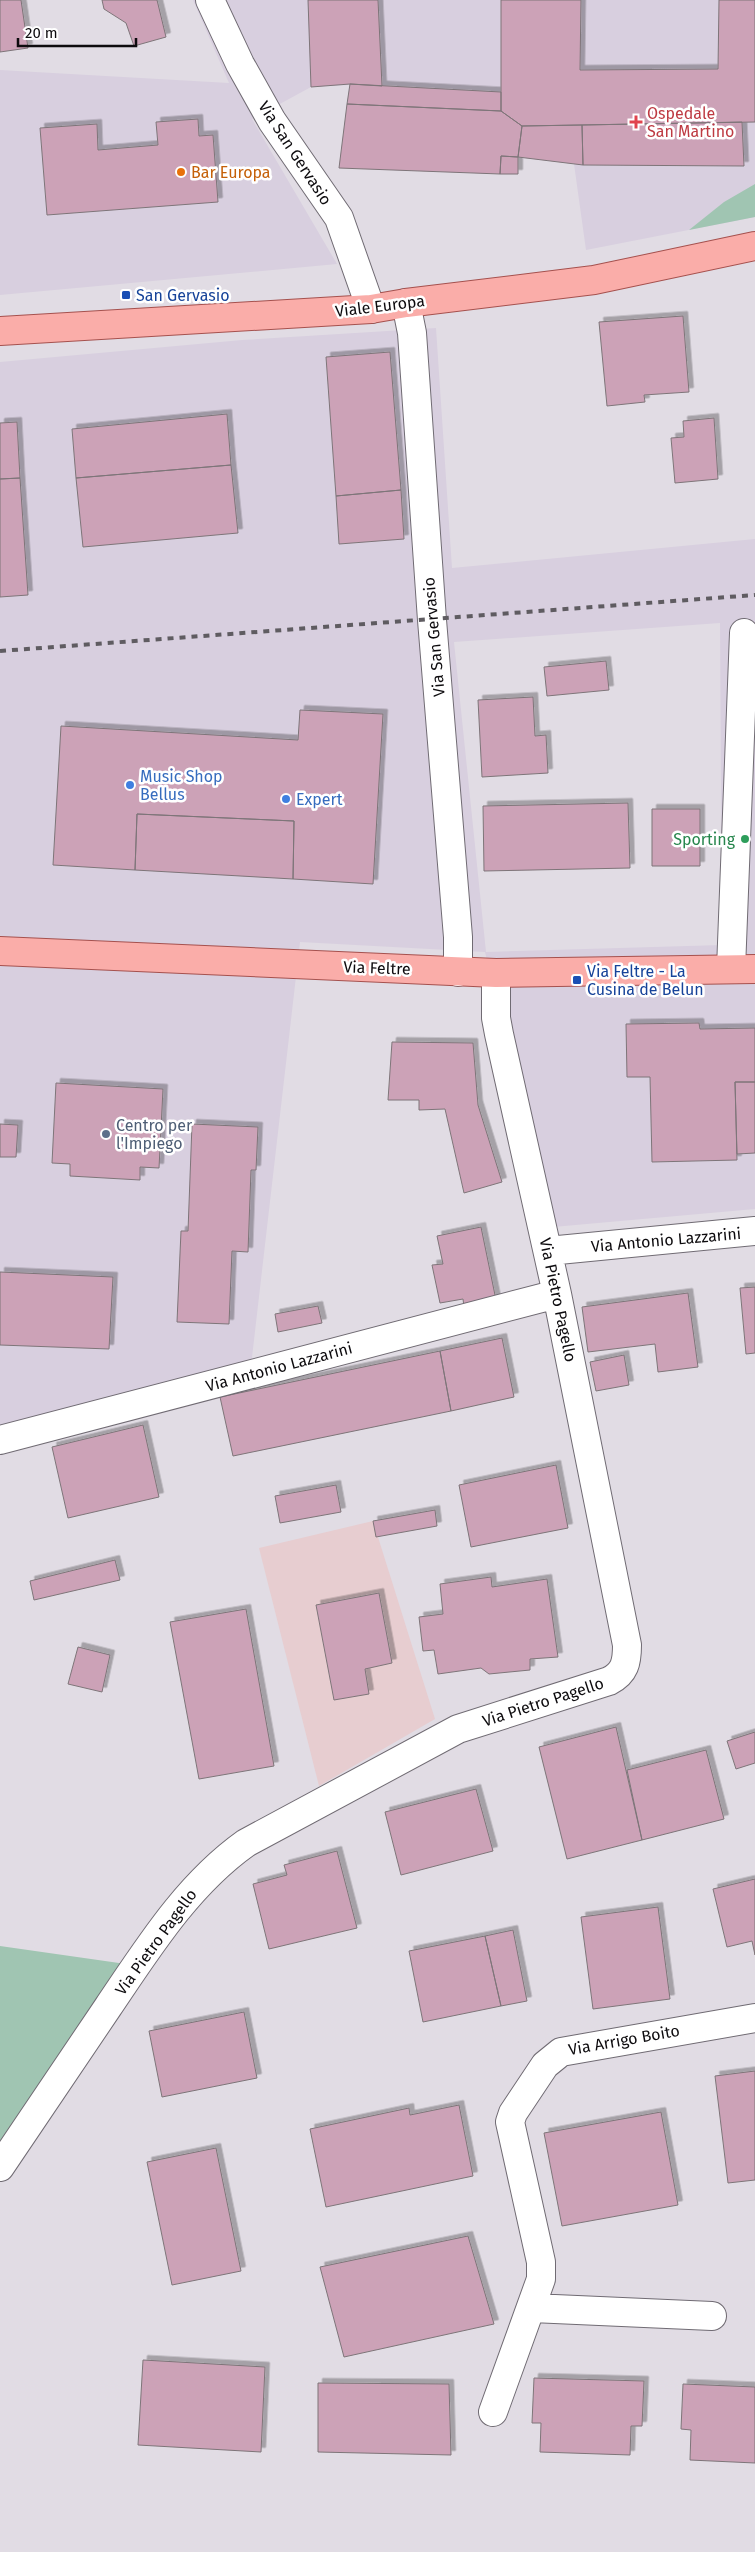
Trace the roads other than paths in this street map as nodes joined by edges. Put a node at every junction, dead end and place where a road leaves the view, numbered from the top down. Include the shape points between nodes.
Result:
1 (210, 0) edge
2 (755, 246) edge
3 (406, 303) junction
4 (371, 309) junction
5 (0, 331) edge
6 (744, 633) dead end
7 (0, 951) edge
8 (743, 969) edge
9 (458, 972) junction
10 (496, 973) junction
11 (755, 1231) edge
12 (548, 1251) junction
13 (557, 1294) junction
14 (0, 1440) edge
15 (755, 2018) edge
16 (0, 2167) edge
17 (532, 2308) junction
18 (712, 2316) dead end
19 (493, 2412) dead end

1 - 4 street, Via San Gervasio via 272,121 339,218
2 - 3 main road, Viale Europa via 594,280
3 - 4 main road, Viale Europa
3 - 9 street, Via San Gervasio via 412,333 459,946
4 - 5 main road, Viale Europa
6 - 8 street
7 - 9 main road, Via Feltre
8 - 10 main road, Via Feltre
9 - 10 main road, Via Feltre
10 - 12 street, Via Pietro Pagello via 496,1018
11 - 12 street, Via Antonio Lazzarini
12 - 13 street, Via Pietro Pagello
13 - 14 street, Via Antonio Lazzarini
13 - 16 street, Via Pietro Pagello via 627,1645 624,1670 609,1682 452,1732 233,1852 193,1890 152,1941
15 - 17 street, Via Arrigo Boito via 561,2052 545,2065 510,2122 541,2262 541,2279
17 - 18 street
17 - 19 street, Via Arrigo Boito

